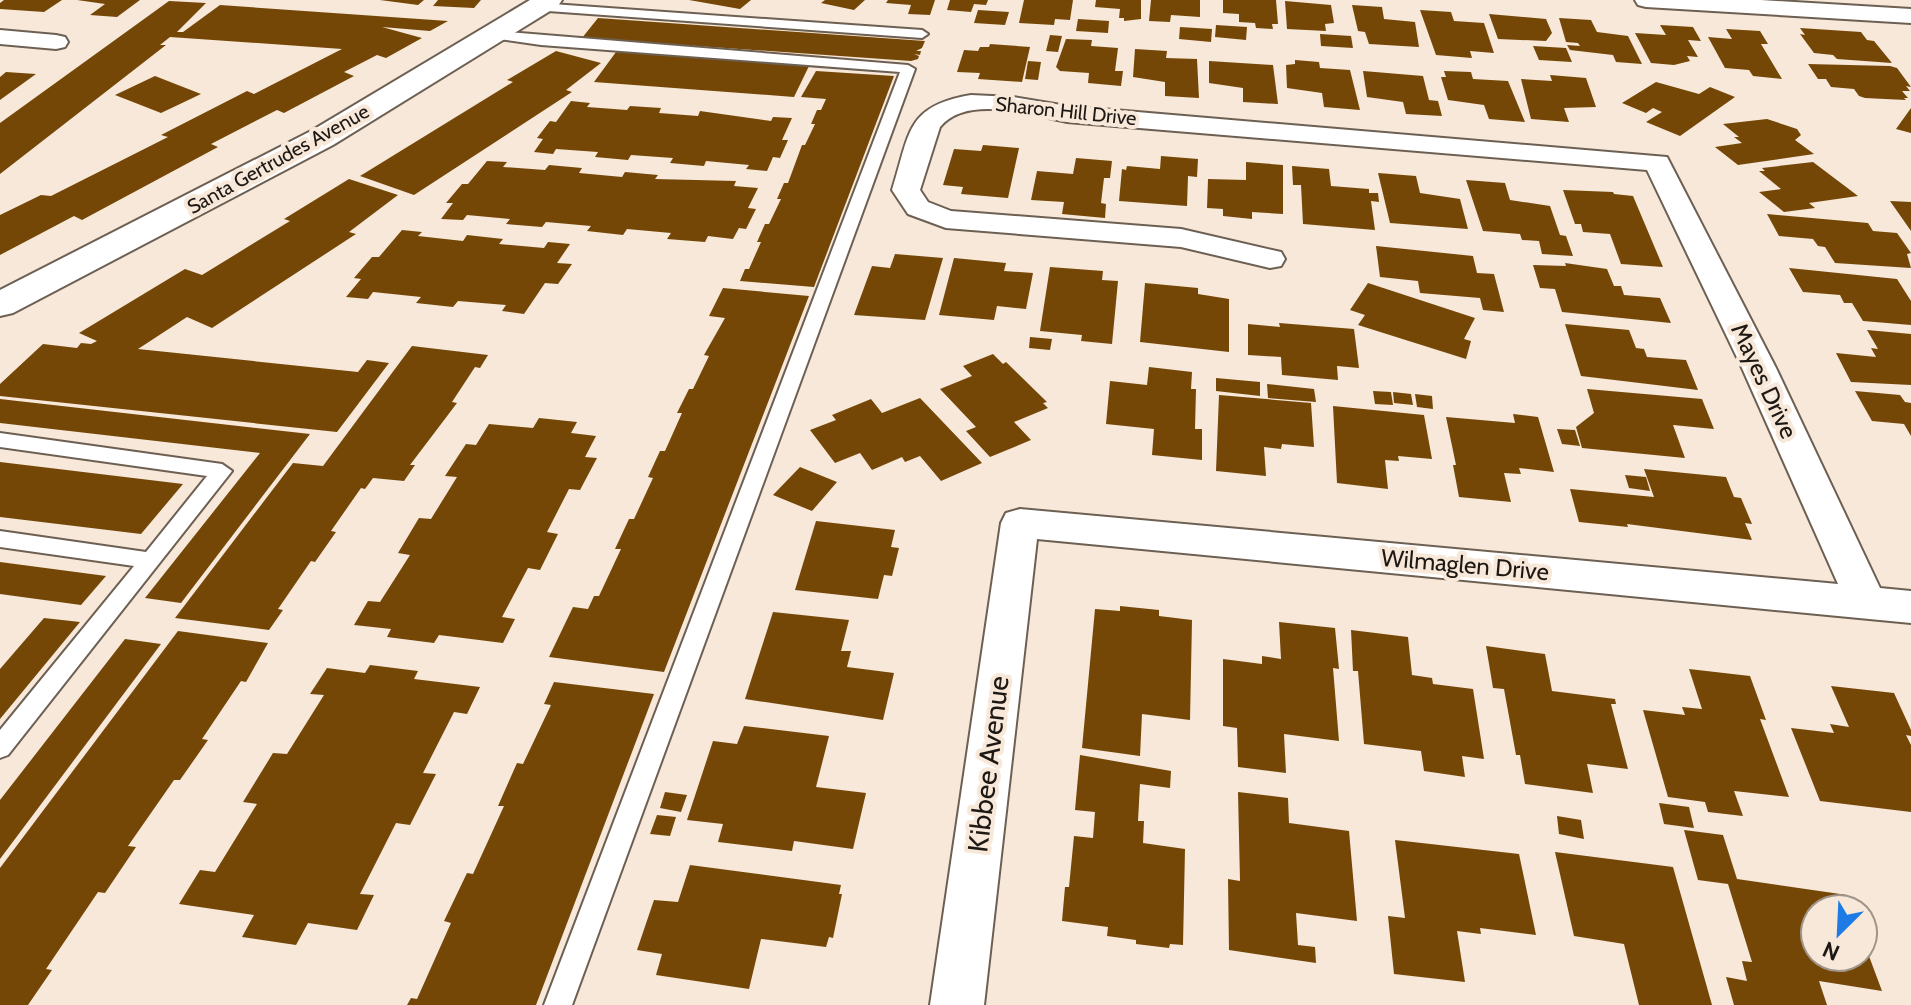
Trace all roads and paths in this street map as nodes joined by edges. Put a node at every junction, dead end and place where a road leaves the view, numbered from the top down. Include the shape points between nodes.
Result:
1 (1646, 0) edge
2 (543, 4) edge
3 (1911, 16) edge
4 (922, 34) dead end
5 (496, 35) junction
6 (0, 37) edge
7 (56, 42) dead end
8 (1657, 163) joint
9 (1270, 259) dead end
10 (0, 305) edge
11 (0, 440) edge
12 (1020, 523) joint
13 (0, 539) edge
14 (150, 560) junction
15 (1867, 603) junction
16 (1911, 607) edge
17 (0, 748) edge
18 (558, 1005) edge
19 (957, 1005) edge

1 - 3 street
2 - 4 lane
2 - 5 main road, Santa Gertrudes Avenue
5 - 10 main road, Santa Gertrudes Avenue via 322,138
5 - 18 lane via 908,69
6 - 7 street
8 - 9 street, Sharon Hill Drive via 1067,114 995,101 950,107 928,122 906,190 918,208 946,219 1181,238
8 - 15 street, Mayes Drive
11 - 14 lane via 222,471
12 - 15 street, Wilmaglen Drive
12 - 19 street, Kibbee Avenue
13 - 14 lane
14 - 17 lane
15 - 16 street, Wilmaglen Drive

